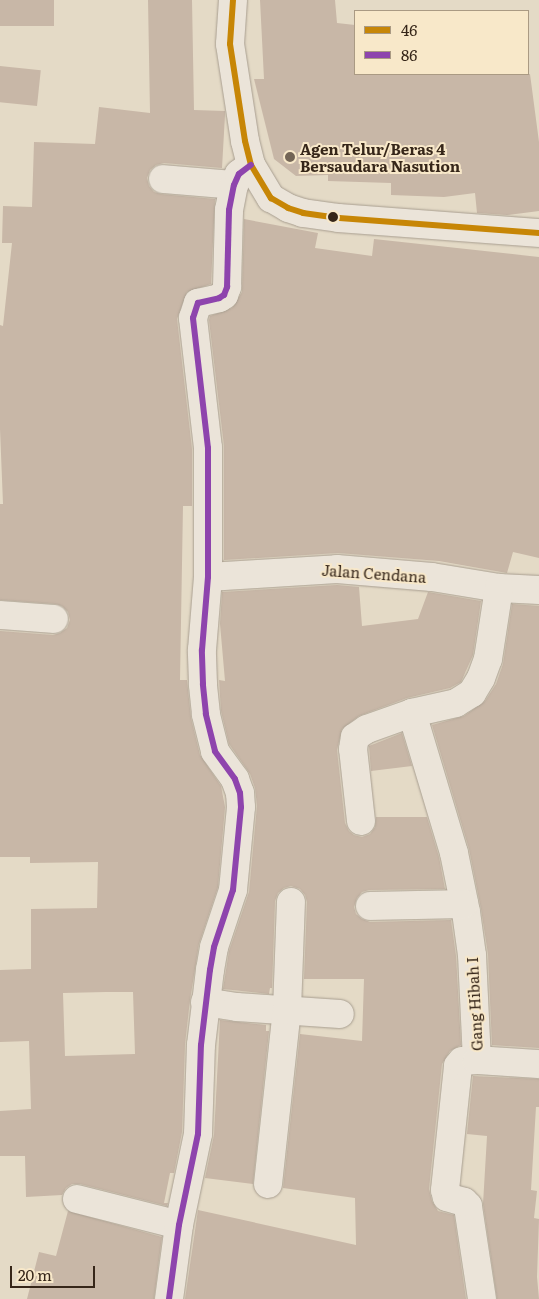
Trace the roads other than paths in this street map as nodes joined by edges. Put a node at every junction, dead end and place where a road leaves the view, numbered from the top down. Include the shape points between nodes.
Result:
1 (233, 0) edge
2 (242, 175) junction
3 (163, 179) dead end
4 (539, 233) edge
5 (208, 577) junction
6 (500, 588) junction
7 (539, 590) edge
8 (0, 615) edge
9 (54, 619) dead end
10 (412, 713) junction
11 (361, 821) dead end
12 (291, 902) dead end
13 (464, 904) junction
14 (370, 906) dead end
15 (205, 1002) junction
16 (287, 1010) junction
17 (340, 1014) dead end
18 (477, 1060) junction
19 (539, 1064) edge
20 (268, 1184) dead end
21 (78, 1199) dead end
22 (179, 1225) junction
23 (169, 1299) edge
24 (482, 1299) edge

1 - 2 street via 230,44 245,141
2 - 3 street
2 - 4 street via 271,198 303,213
2 - 5 street via 230,210 227,287 219,298 198,303 193,318 208,448
5 - 6 street, Jalan Cendana via 337,569 432,577
5 - 15 street via 202,650 206,714 215,751 235,779 241,807 233,890 214,947
6 - 7 street, Jalan Cendana
6 - 10 street via 488,659 472,692 456,703
8 - 9 street
10 - 11 street via 367,729 355,737 353,749
10 - 13 street, Gang Hibah I via 454,853
12 - 16 street
13 - 14 street
13 - 18 street, Gang Hibah I via 472,955
15 - 16 street
15 - 22 street via 200,1046 198,1134
16 - 17 street
16 - 20 street
18 - 19 street
18 - 24 street, Gang Hibah I via 462,1061 458,1066 445,1190 447,1197 468,1206
21 - 22 street
22 - 23 street

